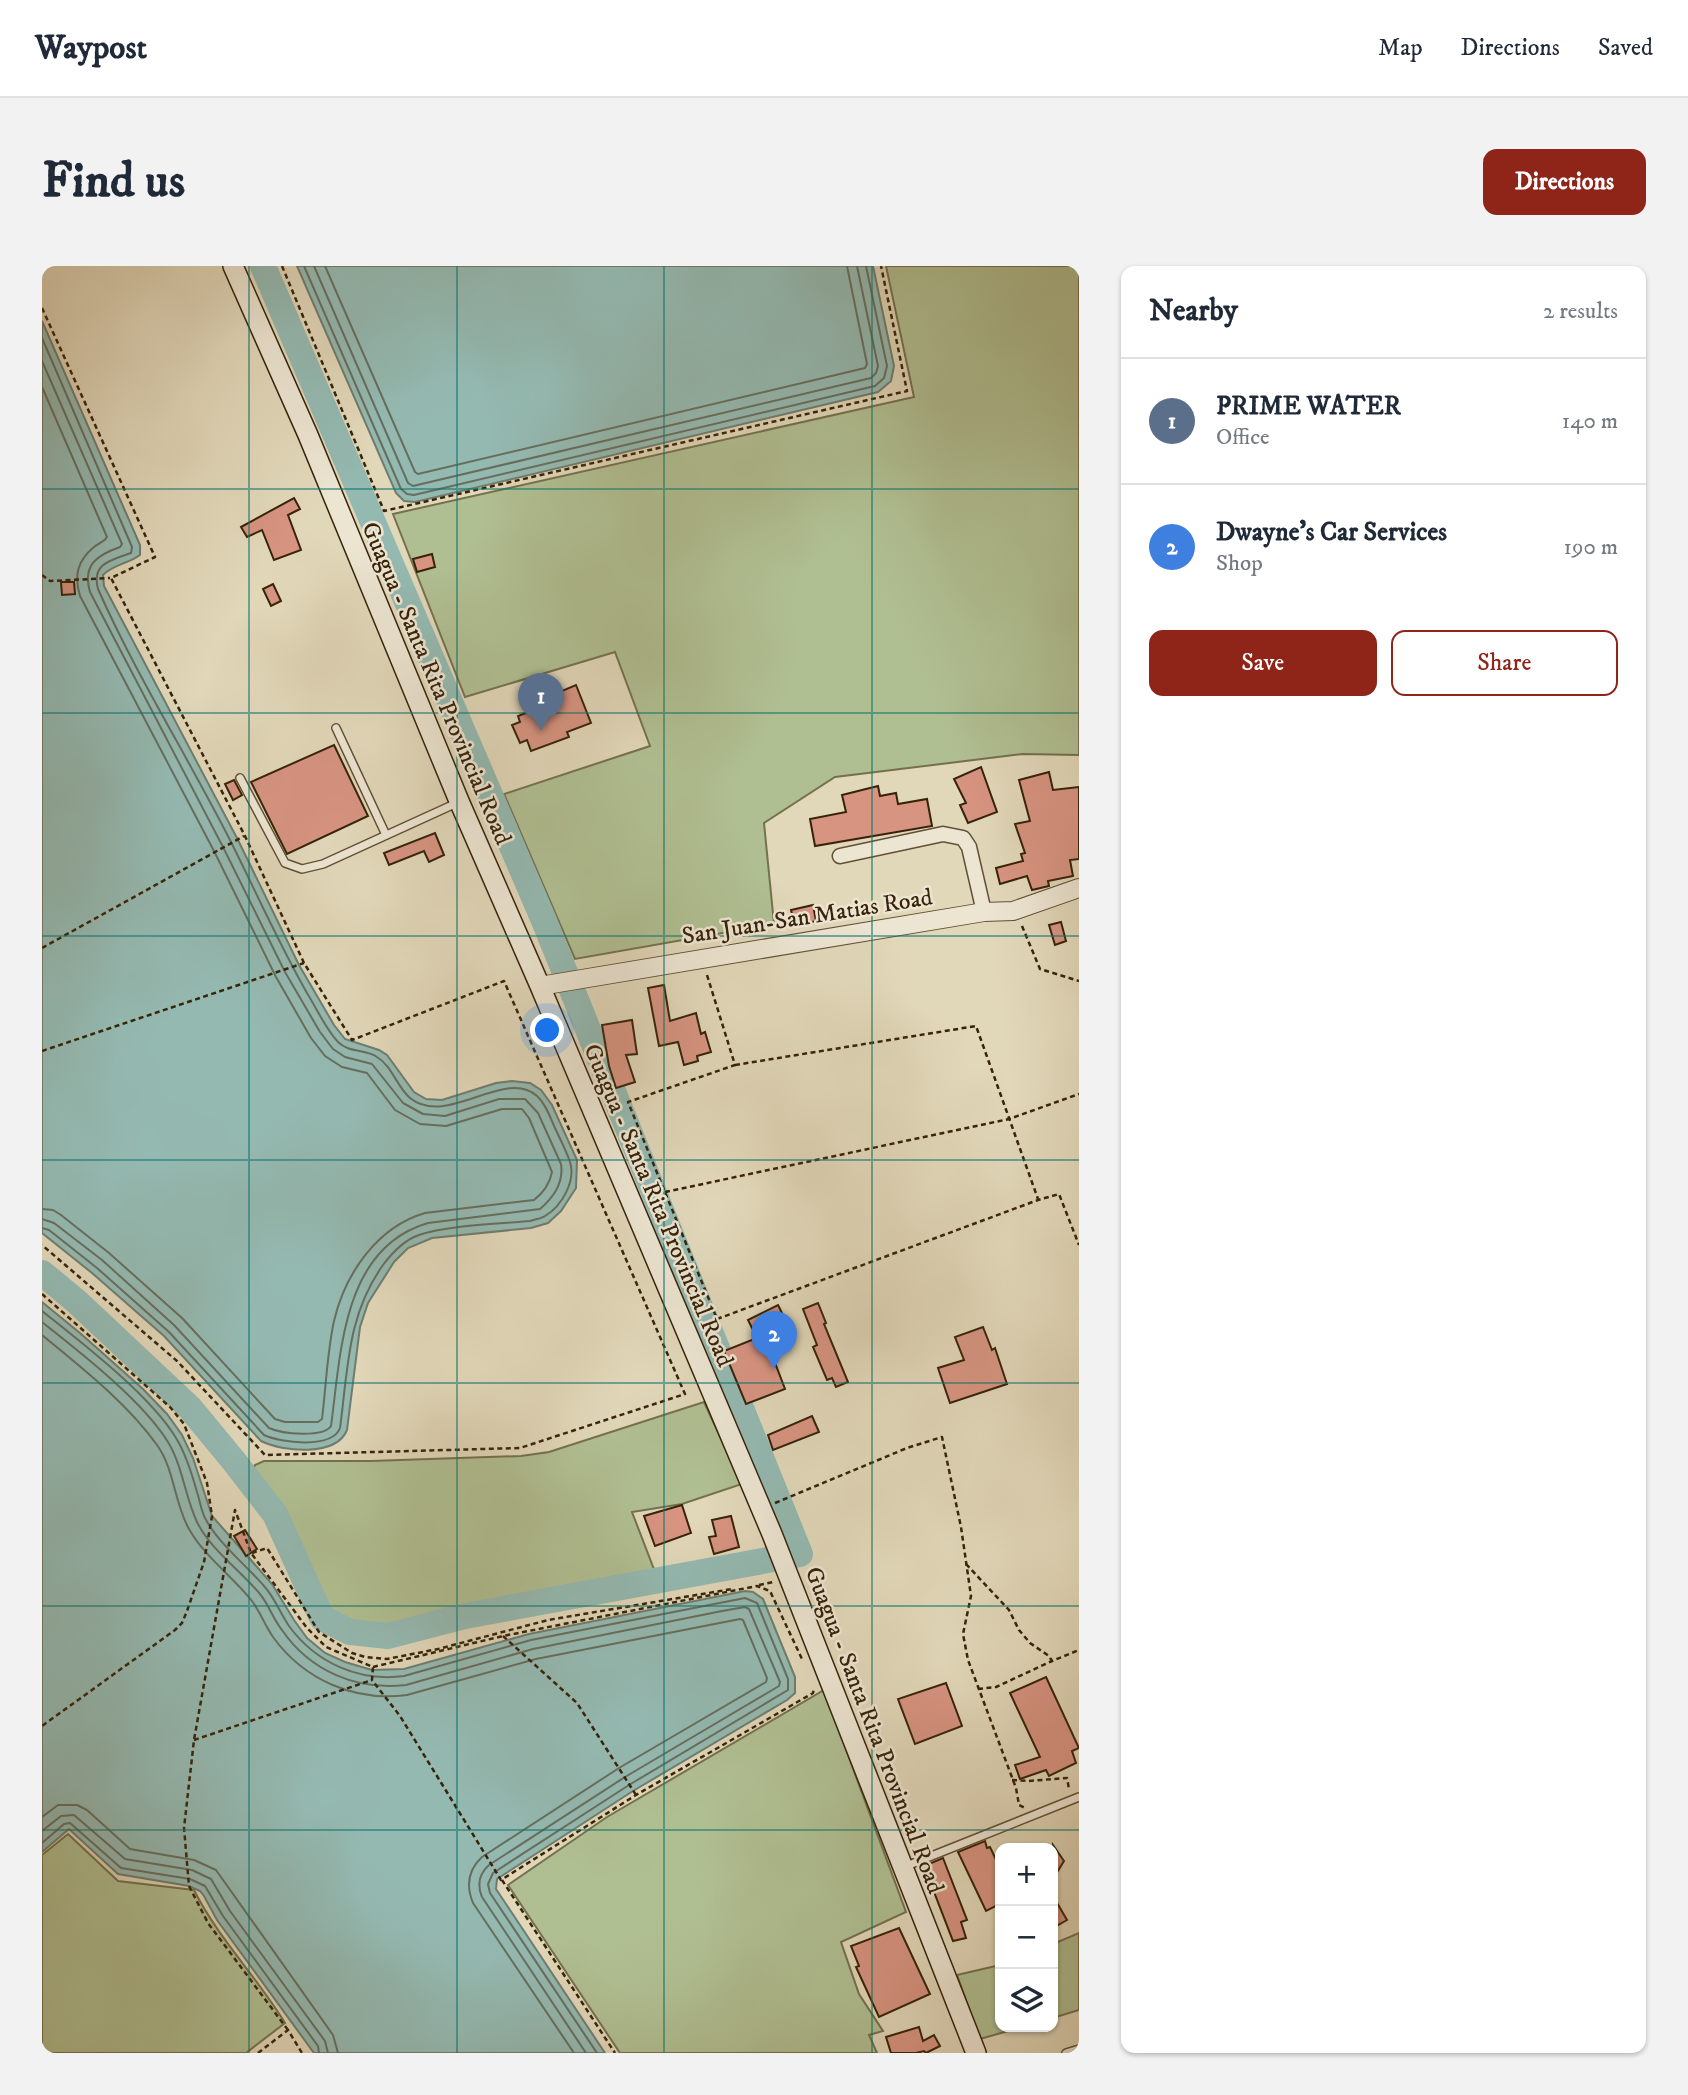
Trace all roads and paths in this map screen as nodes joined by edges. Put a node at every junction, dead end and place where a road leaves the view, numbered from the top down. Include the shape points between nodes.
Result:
1 (233, 266) edge
2 (282, 266) edge
3 (881, 266) edge
4 (42, 575) edge
5 (111, 578) dead end
6 (336, 728) dead end
7 (240, 778) dead end
8 (459, 801) junction
9 (386, 835) junction
10 (245, 836) dead end
11 (840, 856) dead end
12 (1079, 888) edge
13 (984, 912) junction
14 (1020, 921) dead end
15 (42, 948) edge
16 (304, 963) dead end
17 (707, 973) dead end
18 (1079, 981) edge
19 (548, 985) junction
20 (42, 1051) edge
21 (735, 1065) junction
22 (1079, 1094) edge
23 (1009, 1118) junction
24 (665, 1192) junction
25 (1038, 1199) junction
26 (42, 1245) edge
27 (1079, 1245) edge
28 (42, 1294) edge
29 (685, 1394) dead end
30 (761, 1509) junction
31 (251, 1553) junction
32 (966, 1564) junction
33 (788, 1573) junction
34 (503, 1636) junction
35 (1079, 1650) edge
36 (803, 1661) dead end
37 (1052, 1661) junction
38 (373, 1667) junction
39 (372, 1680) junction
40 (813, 1685) dead end
41 (978, 1689) junction
42 (42, 1726) edge
43 (194, 1740) junction
44 (1012, 1780) junction
45 (636, 1795) junction
46 (1070, 1797) dead end
47 (1079, 1797) edge
48 (1031, 1811) dead end
49 (902, 1868) junction
50 (501, 1880) junction
51 (288, 2030) junction
52 (1079, 2049) edge
53 (258, 2053) edge
54 (302, 2053) edge
55 (615, 2053) edge
56 (976, 2053) edge
57 (1066, 2053) edge

1 - 8 main road, Guagua - Santa Rita Provincial Road
2 - 3 path via 384,511 907,391
4 - 5 path via 50,581
6 - 9 lane
7 - 9 lane via 285,863 302,869 323,864
8 - 9 lane
8 - 19 main road, Guagua - Santa Rita Provincial Road
10 - 15 path
11 - 13 street via 943,834 963,838
12 - 13 street, San Juan-San Matias Road via 1013,911
13 - 19 street, San Juan-San Matias Road
14 - 18 path via 1040,969
16 - 20 path
17 - 21 path
19 - 30 main road, Guagua - Santa Rita Provincial Road
21 - 23 path via 976,1026
21 - 24 path via 628,1102
22 - 23 path
23 - 24 path
23 - 25 path
24 - 25 path via 717,1319
25 - 27 path via 1059,1194
26 - 29 path via 177,1361 265,1455 520,1448
28 - 42 path via 184,1424 207,1483 212,1516 205,1562 182,1623
30 - 32 path via 942,1437
30 - 33 main road, Guagua - Santa Rita Provincial Road
31 - 33 path via 267,1548 319,1632 352,1653 387,1660 548,1620
31 - 38 path via 326,1647
31 - 43 path via 235,1510
32 - 37 path via 1009,1610 1030,1643
32 - 41 path via 971,1596 963,1634
33 - 49 main road, Guagua - Santa Rita Provincial Road
34 - 36 path via 757,1586 770,1591
34 - 38 path
34 - 45 path via 577,1703
35 - 37 path
37 - 41 path via 996,1687
38 - 39 path
39 - 43 path
39 - 50 path via 400,1716
40 - 45 path via 813,1693
41 - 44 path
43 - 51 path via 184,1828 189,1885 208,1923
44 - 46 path via 1067,1778
44 - 48 path via 1019,1805
45 - 50 path
47 - 49 lane
49 - 56 main road, Guagua - Santa Rita Provincial Road
50 - 55 path
51 - 53 path
51 - 54 path
52 - 57 lane

